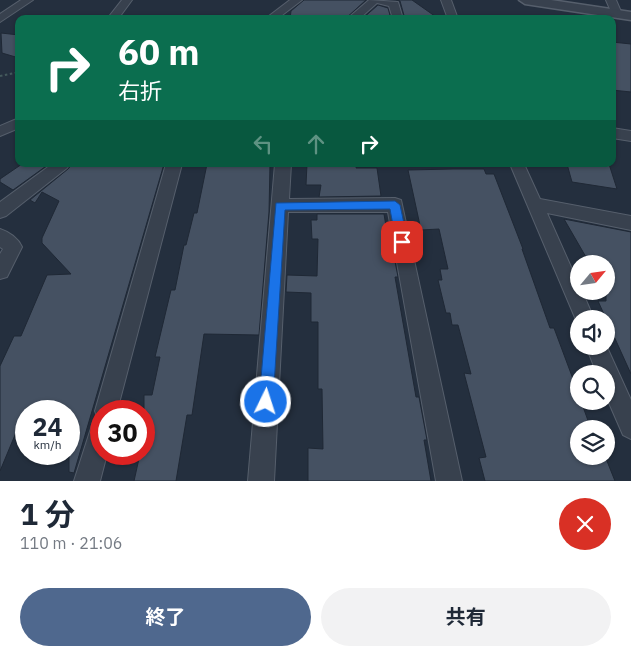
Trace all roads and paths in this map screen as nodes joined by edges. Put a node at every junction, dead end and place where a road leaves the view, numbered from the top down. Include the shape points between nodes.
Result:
1 (28, 0) edge
2 (127, 0) edge
3 (297, 0) edge
4 (376, 0) edge
5 (446, 0) edge
6 (525, 0) edge
7 (611, 0) edge
8 (617, 14) junction
9 (115, 15) edge
10 (276, 15) edge
11 (357, 15) edge
12 (397, 15) edge
13 (452, 15) edge
14 (631, 16) edge
15 (0, 19) edge
16 (15, 73) edge
17 (0, 76) edge
18 (15, 125) edge
19 (0, 131) edge
20 (616, 133) edge
21 (631, 136) edge
22 (58, 167) edge
23 (173, 167) edge
24 (283, 167) edge
25 (518, 167) edge
26 (534, 204) junction
27 (280, 206) junction
28 (0, 211) edge
29 (631, 223) edge
30 (0, 236) edge
31 (0, 271) edge
32 (580, 310) edge
33 (600, 355) edge
34 (109, 400) edge
35 (631, 427) edge
36 (91, 465) edge
37 (87, 481) edge
38 (261, 481) edge
39 (449, 481) edge

1 - 15 street via 9,8
2 - 9 street
3 - 10 street
4 - 11 street
4 - 12 street via 394,4
5 - 13 street
6 - 8 street
7 - 8 street
8 - 14 street
16 - 17 path
18 - 19 street
20 - 21 street
22 - 28 street
23 - 34 street
24 - 27 street
25 - 26 street
26 - 29 street
26 - 32 street
27 - 38 street
27 - 39 street via 395,205
30 - 31 street via 13,247
33 - 35 street
36 - 37 street

